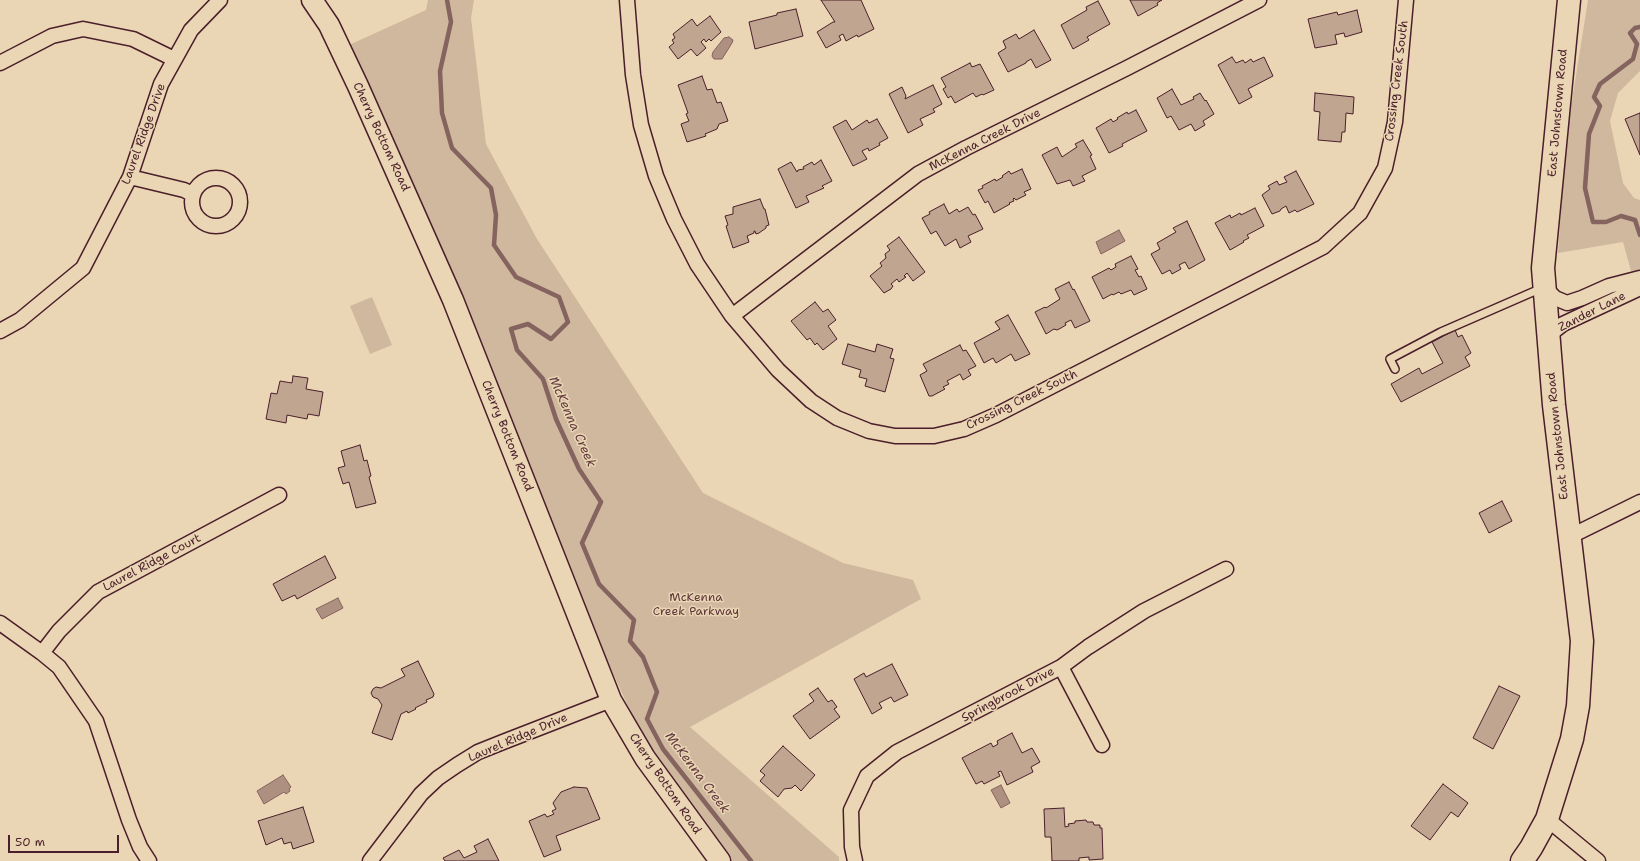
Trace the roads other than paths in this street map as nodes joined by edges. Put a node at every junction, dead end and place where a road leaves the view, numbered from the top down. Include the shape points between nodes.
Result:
1 (220, 0) edge
2 (312, 0) edge
3 (627, 0) edge
4 (1259, 0) edge
5 (1406, 0) edge
6 (1569, 0) edge
7 (174, 59) junction
8 (0, 63) edge
9 (130, 177) junction
10 (192, 194) dead end
11 (1640, 278) edge
12 (1544, 287) junction
13 (1640, 288) edge
14 (1589, 295) junction
15 (1596, 310) junction
16 (732, 316) junction
17 (0, 331) edge
18 (1548, 341) junction
19 (1394, 368) dead end
20 (279, 495) dead end
21 (1640, 502) edge
22 (1569, 537) junction
23 (1226, 569) dead end
24 (0, 623) edge
25 (42, 653) junction
26 (1061, 667) junction
27 (611, 700) junction
28 (1102, 745) dead end
29 (1547, 819) junction
30 (149, 861) edge
31 (370, 861) edge
32 (720, 861) edge
33 (854, 861) edge
34 (1522, 861) edge
35 (1598, 861) edge

1 - 7 street, Laurel Ridge Drive via 190,30
2 - 27 main road, Cherry Bottom Road via 329,26 358,86 454,300
3 - 16 street, Crossing Creek South via 633,76 641,125 656,176 697,264
4 - 16 street, McKenna Creek Drive via 918,174
5 - 16 street, Crossing Creek South via 1395,122 1385,168 1360,213 1323,248 996,415 964,429 934,436 894,436 869,431 837,418 811,401 778,370
6 - 12 highway, East Johnstown Road via 1543,268
7 - 8 street via 133,39 83,30 52,36
7 - 9 street, Laurel Ridge Drive via 161,84
9 - 10 street
9 - 17 street, Laurel Ridge Drive via 83,268 20,320
11 - 14 street, Zander Lane via 1609,286
12 - 14 street, Zander Lane via 1555,298 1567,302
12 - 18 highway, East Johnstown Road
12 - 19 lane via 1441,332 1390,359
13 - 15 street, Zander Lane
14 - 15 lane
15 - 18 street, Zander Lane via 1563,324 1554,331
18 - 22 highway, East Johnstown Road
20 - 25 street, Laurel Ridge Court via 98,592 59,631
21 - 22 street
22 - 29 highway, East Johnstown Road via 1582,641 1578,706 1572,739
23 - 26 street, Springbrook Drive via 1144,611
24 - 25 street
25 - 30 street via 59,666 96,721 129,820
26 - 28 street
26 - 33 street, Springbrook Drive via 896,752 867,776 851,810
27 - 31 street, Laurel Ridge Drive via 478,752 456,765 421,794
27 - 32 main road, Cherry Bottom Road via 645,758
29 - 34 highway, East Johnstown Road
29 - 35 street

